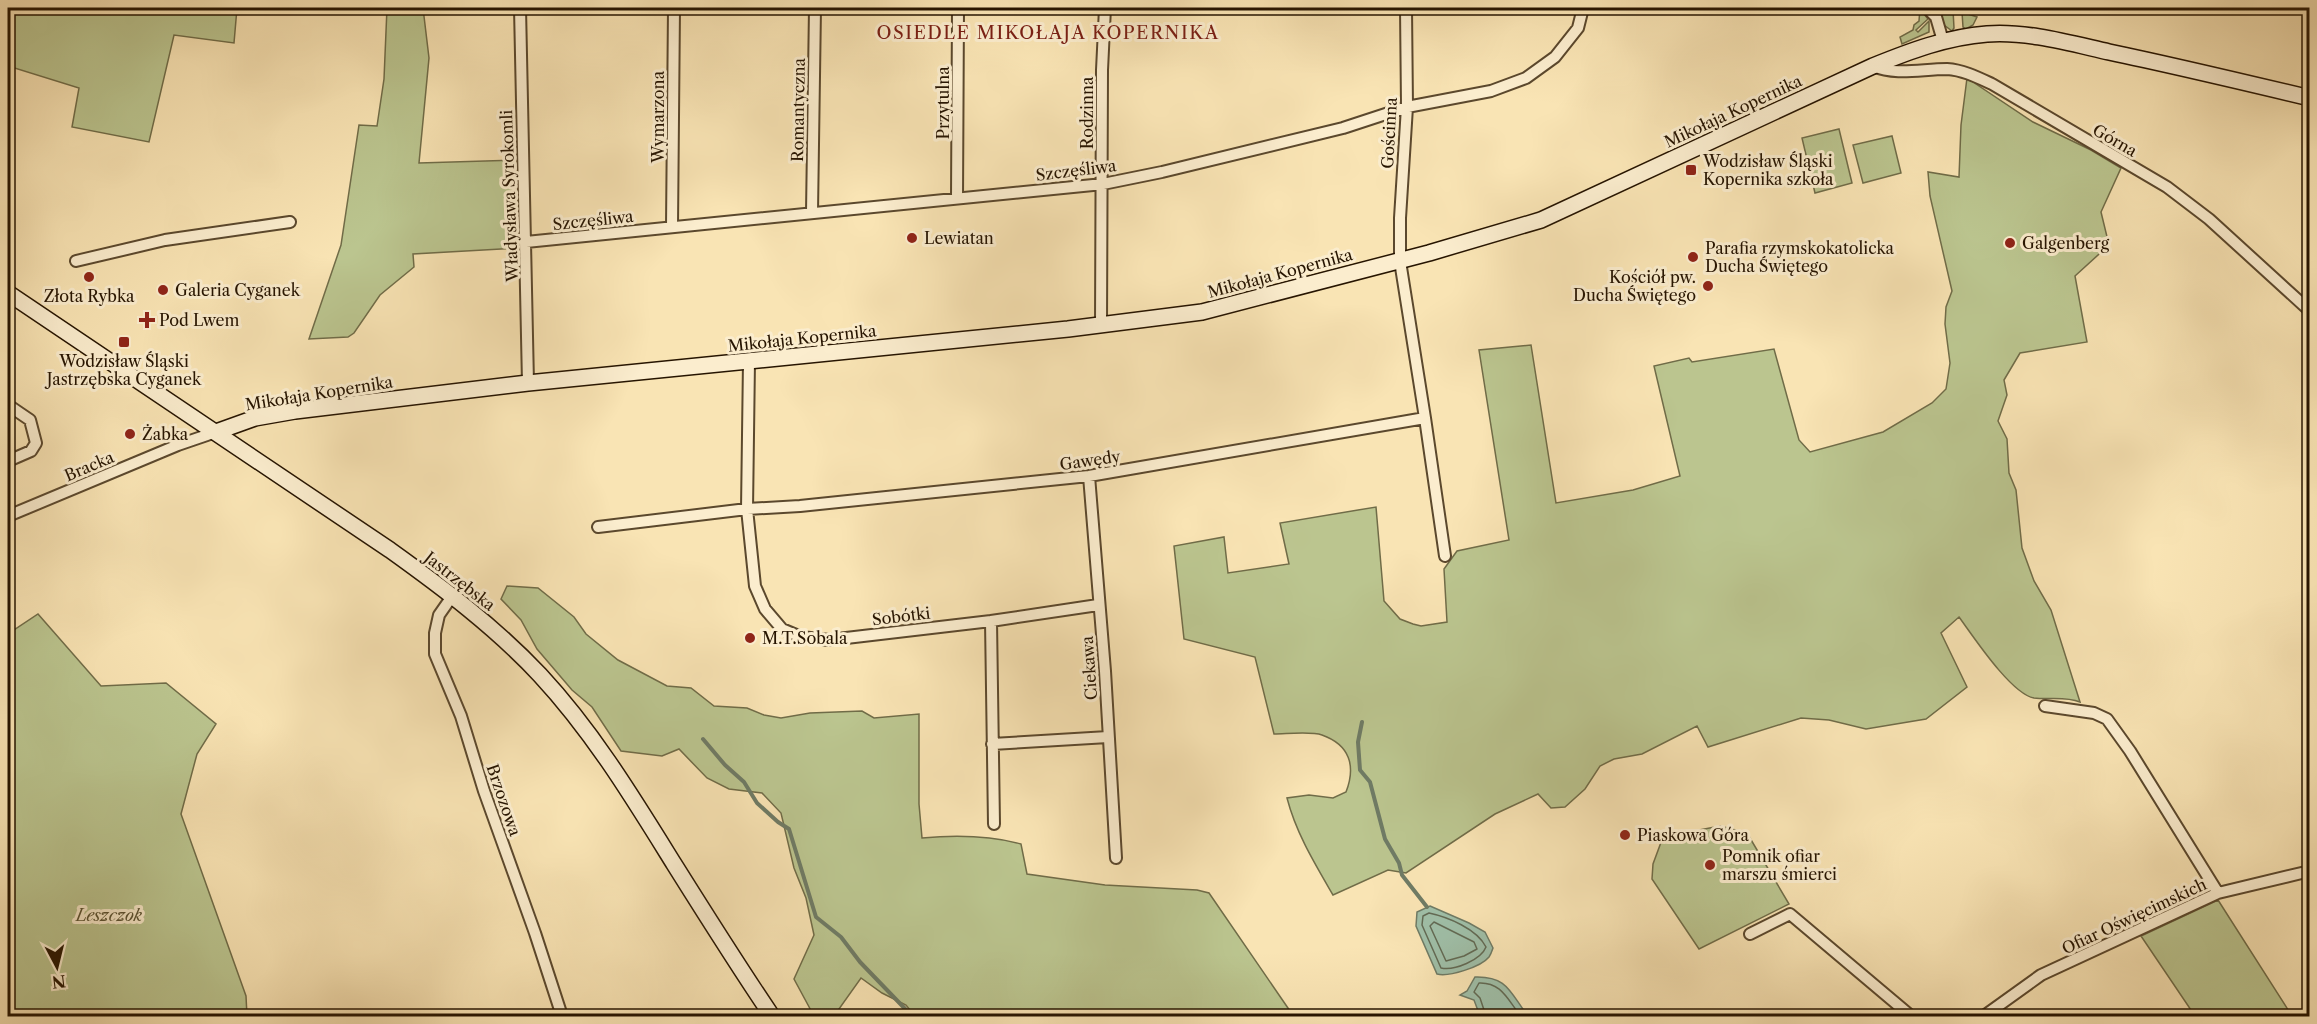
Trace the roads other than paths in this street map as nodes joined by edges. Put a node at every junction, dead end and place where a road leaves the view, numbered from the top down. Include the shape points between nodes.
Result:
1 (520, 8) edge
2 (674, 8) edge
3 (815, 8) edge
4 (958, 8) edge
5 (1105, 8) edge
6 (1406, 8) edge
7 (1583, 8) edge
8 (1927, 8) edge
9 (1943, 41) junction
10 (1873, 66) junction
11 (2310, 98) edge
12 (1407, 107) junction
13 (1103, 184) junction
14 (957, 198) junction
15 (812, 212) junction
16 (290, 222) dead end
17 (672, 226) junction
18 (526, 242) junction
19 (76, 261) dead end
20 (1400, 261) junction
21 (8, 293) edge
22 (2310, 311) edge
23 (1101, 325) junction
24 (750, 361) junction
25 (528, 383) junction
26 (8, 405) edge
27 (1425, 418) junction
28 (216, 432) junction
29 (8, 461) edge
30 (1089, 476) junction
31 (747, 509) junction
32 (8, 516) edge
33 (598, 527) dead end
34 (1445, 556) dead end
35 (453, 595) junction
36 (1098, 605) junction
37 (991, 621) junction
38 (2045, 706) dead end
39 (1108, 737) junction
40 (992, 744) junction
41 (994, 824) dead end
42 (1116, 858) dead end
43 (2310, 871) edge
44 (2218, 893) junction
45 (1750, 934) dead end
46 (562, 1017) edge
47 (772, 1017) edge
48 (1911, 1017) edge
49 (1984, 1017) edge

1 - 18 street, Władysława Syrokomli
2 - 17 street, Wymarzona
3 - 15 street, Romantyczna
4 - 14 street, Przytulna
5 - 13 street, Rodzinna
6 - 12 street, Gościnna
7 - 12 street, Szczęśliwa via 1578,28 1561,50 1526,78 1491,91
8 - 9 street via 1936,17
9 - 10 street, Mikołaja Kopernika
9 - 11 street, Mikołaja Kopernika via 1987,34 2030,36
10 - 20 street, Mikołaja Kopernika via 1542,220
10 - 22 street, Górna via 1887,72 1949,69 1992,84 2167,187 2209,219
12 - 13 street, Szczęśliwa via 1342,128
12 - 20 street, Gościnna
13 - 14 street, Szczęśliwa
13 - 23 street, Rodzinna
14 - 15 street, Szczęśliwa
15 - 17 street, Szczęśliwa
16 - 19 street via 165,240
17 - 18 street, Szczęśliwa
18 - 25 street, Władysława Syrokomli
20 - 23 street, Mikołaja Kopernika via 1202,312
20 - 27 street
21 - 28 street, Jastrzębska
23 - 24 street, Mikołaja Kopernika
24 - 25 street, Mikołaja Kopernika
24 - 31 street, Sobótki
25 - 28 street, Mikołaja Kopernika via 295,411 255,418
26 - 29 street via 30,420 36,443 32,451
27 - 30 street, Gawędy
27 - 34 street
28 - 32 street, Bracka
28 - 35 street, Jastrzębska
30 - 31 street, Gawędy
30 - 36 street, Ciekawa
31 - 33 street, Gawędy
31 - 37 street, Sobótki via 755,586 765,609 782,628 801,637 829,640
35 - 46 street, Brzozowa via 439,615 435,654 461,716
35 - 47 street, Jastrzębska via 540,675 574,715 620,778
36 - 37 street, Sobótki
36 - 39 street, Ciekawa
37 - 40 street
38 - 44 street via 2094,712 2108,719
39 - 40 street
39 - 42 street, Ciekawa
40 - 41 street
43 - 44 street, Ofiar Oświęcimskich
44 - 49 street, Ofiar Oświęcimskich via 2041,975
45 - 48 street via 1790,914

